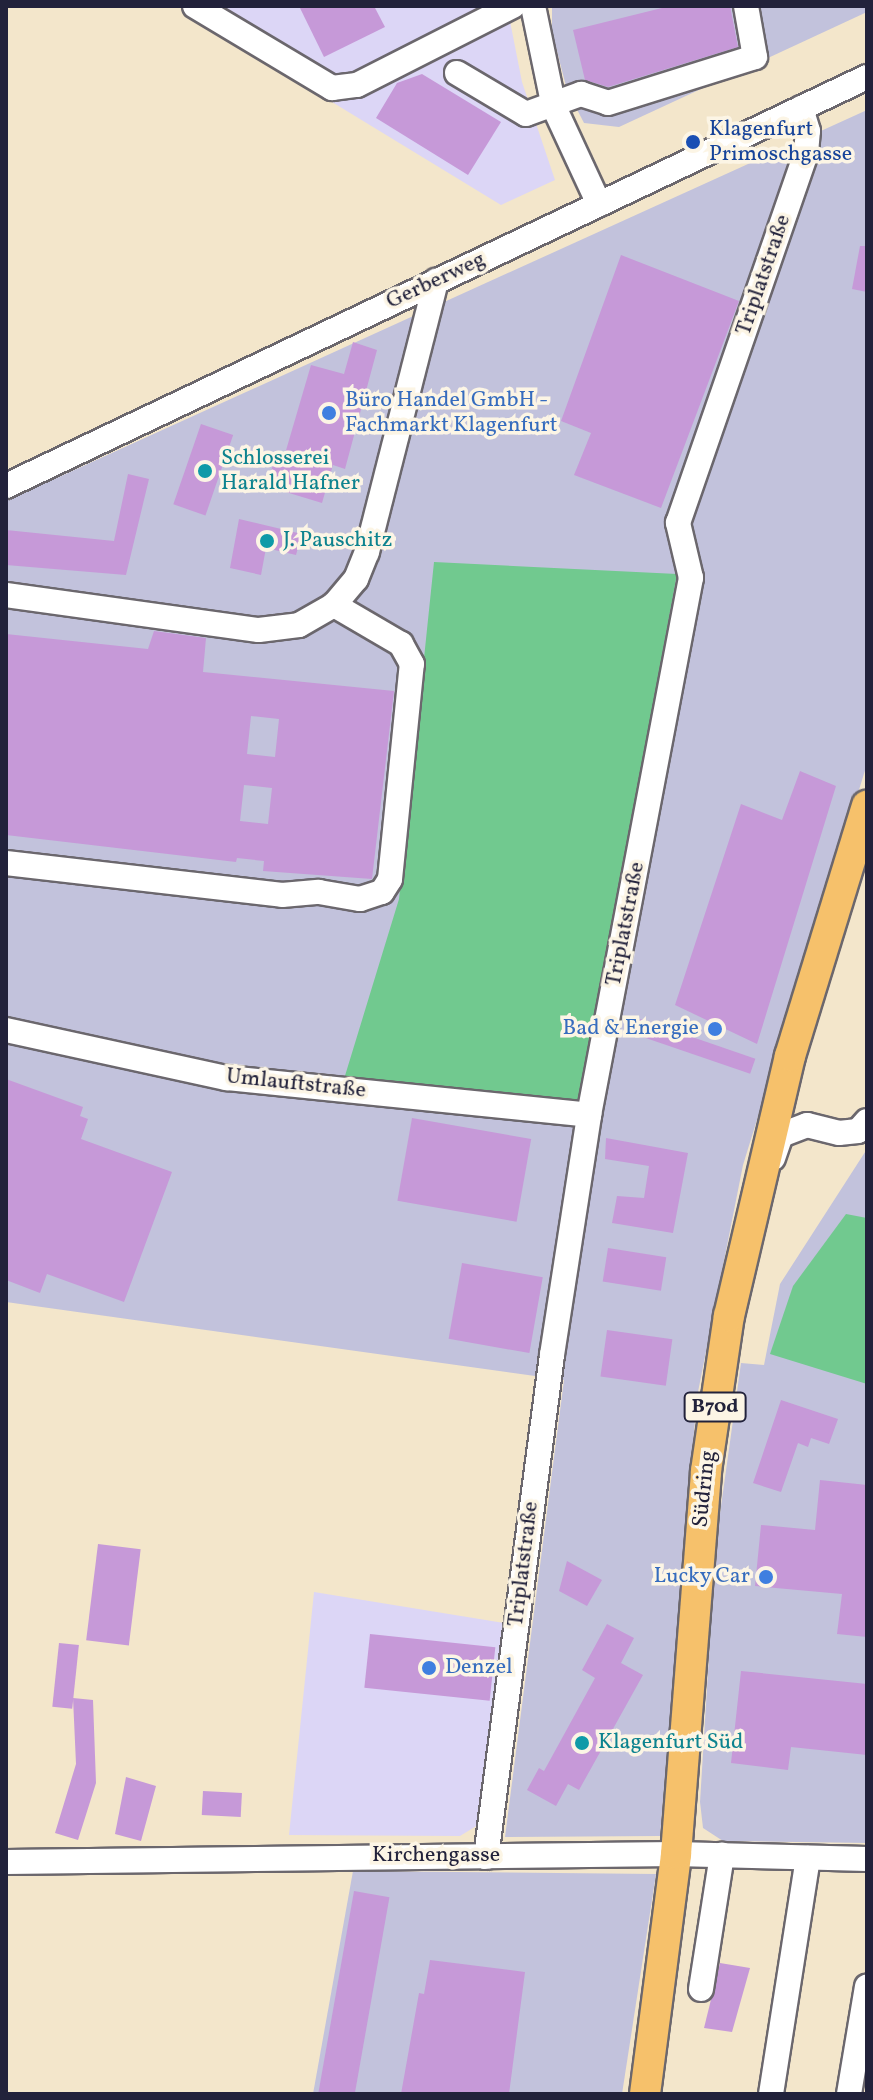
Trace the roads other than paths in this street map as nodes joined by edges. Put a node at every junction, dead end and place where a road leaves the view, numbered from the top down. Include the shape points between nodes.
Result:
1 (195, 6) edge
2 (513, 6) edge
3 (533, 6) edge
4 (746, 6) edge
5 (457, 73) dead end
6 (867, 77) edge
7 (554, 107) junction
8 (801, 108) junction
9 (599, 204) junction
10 (436, 281) junction
11 (6, 486) edge
12 (6, 595) edge
13 (334, 605) junction
14 (867, 806) edge
15 (6, 863) edge
16 (6, 1030) edge
17 (790, 1056) junction
18 (589, 1115) junction
19 (867, 1121) edge
20 (807, 1125) junction
21 (752, 1204) junction
22 (676, 1854) junction
23 (722, 1855) junction
24 (486, 1857) junction
25 (808, 1858) junction
26 (867, 1859) edge
27 (6, 1862) edge
28 (867, 1986) edge
29 (701, 1989) dead end
30 (645, 2094) edge
31 (771, 2094) edge
32 (849, 2094) edge

1 - 2 street via 332,88 357,85
3 - 7 street
4 - 7 street via 755,57 608,103 581,94
5 - 7 street via 526,114
6 - 8 street, Gerberweg
7 - 9 street
8 - 9 street, Gerberweg
8 - 18 street, Triplatstraße via 808,131 806,153 678,523 691,578
9 - 10 street, Gerberweg
10 - 11 street, Gerberweg
10 - 13 street via 367,552 356,579
12 - 13 street via 259,630 299,625
13 - 15 street via 401,644 412,664 390,879 382,892 360,899 319,892 282,895
14 - 17 main road, Südring / B70d
16 - 18 street, Umlauftstraße via 227,1078
17 - 20 street via 795,1075 789,1104
17 - 21 main road, Südring / B70d
18 - 24 street, Triplatstraße
19 - 20 street via 858,1131 839,1133
20 - 21 street via 781,1135
21 - 22 main road, Südring / B70d via 706,1471
22 - 23 street, Kirchengasse
22 - 24 street, Kirchengasse
22 - 30 main road, Südring / B70d
23 - 25 street, Kirchengasse
23 - 29 street
24 - 27 street, Kirchengasse
25 - 26 street, Kirchengasse
25 - 31 street
28 - 32 street

